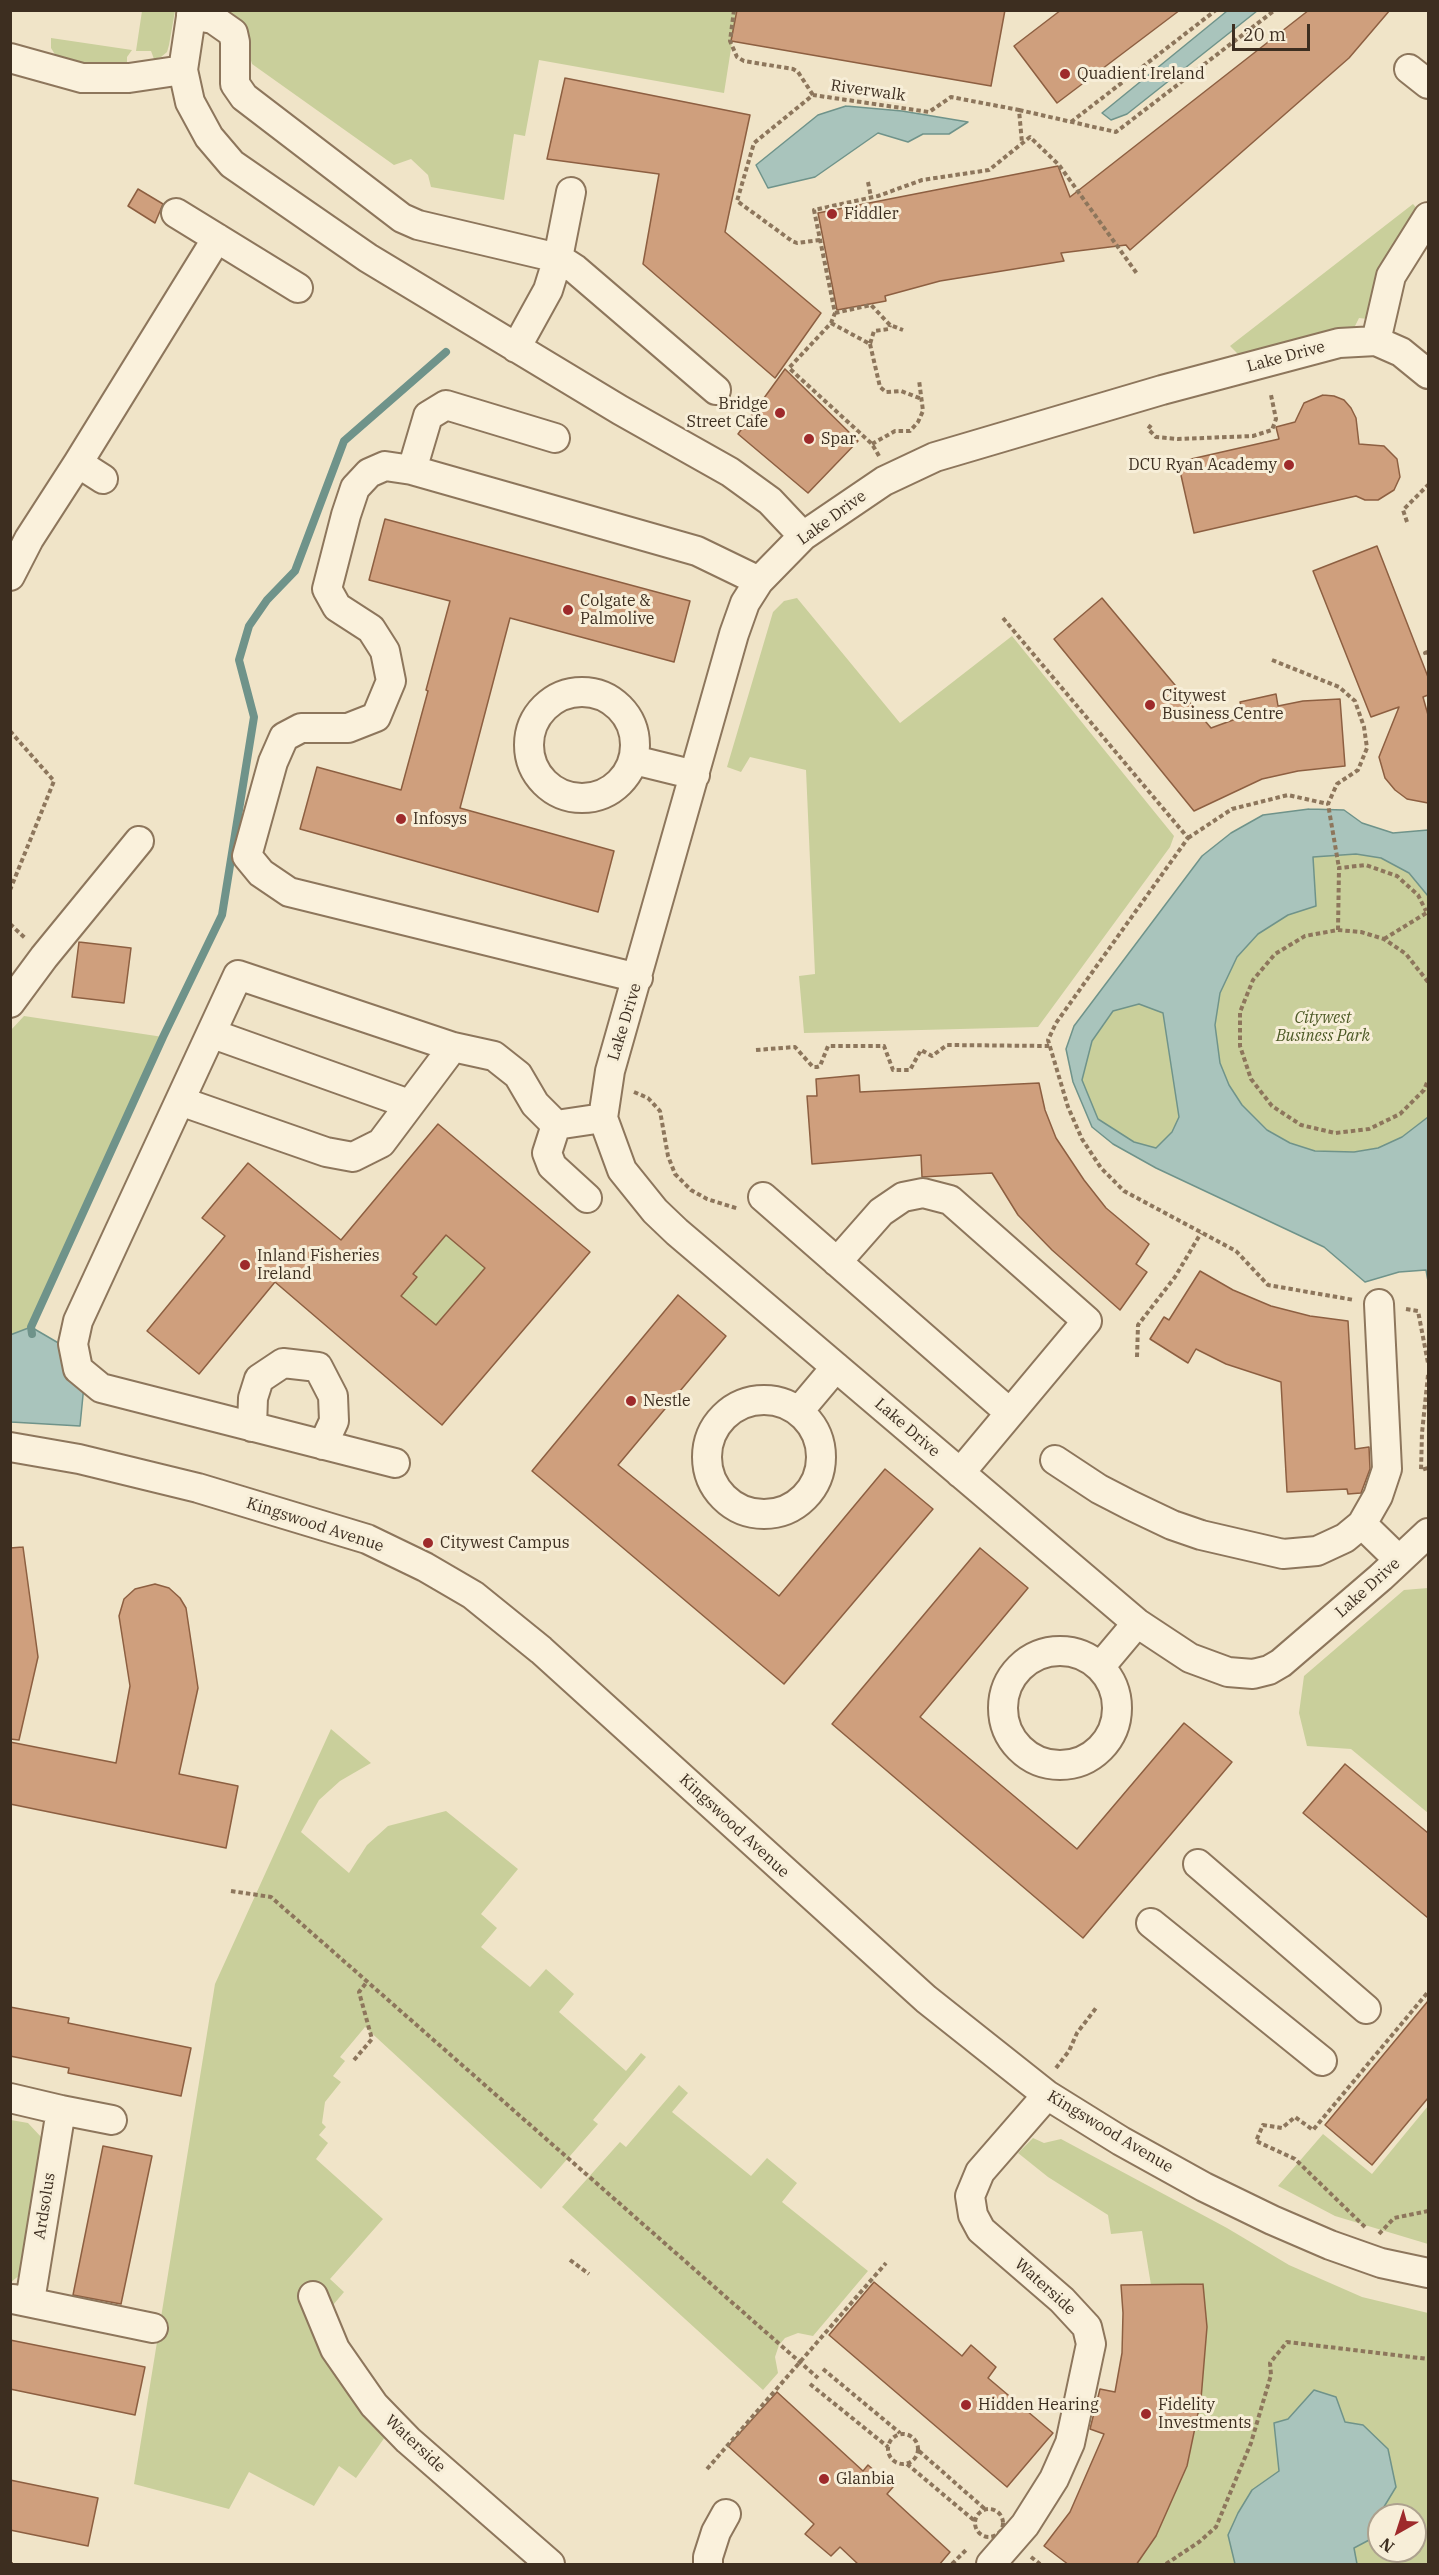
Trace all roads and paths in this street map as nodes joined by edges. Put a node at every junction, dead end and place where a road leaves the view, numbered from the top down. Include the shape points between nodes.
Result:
1 (734, 10) edge
2 (1215, 10) edge
3 (1275, 10) edge
4 (191, 13) edge
5 (10, 58) edge
6 (183, 70) junction
7 (813, 95) junction
8 (1019, 110) junction
9 (1071, 123) junction
10 (1022, 143) junction
11 (868, 182) dead end
12 (571, 192) dead end
13 (871, 197) junction
14 (176, 213) dead end
15 (1428, 217) edge
16 (217, 238) junction
17 (820, 240) junction
18 (558, 258) junction
19 (1138, 275) dead end
20 (298, 288) dead end
21 (835, 313) junction
22 (831, 323) junction
23 (890, 325) junction
24 (903, 330) dead end
25 (1376, 341) junction
26 (870, 344) junction
27 (516, 348) junction
28 (1428, 374) edge
29 (919, 380) dead end
30 (716, 390) dead end
31 (1271, 394) dead end
32 (922, 399) junction
33 (1151, 425) dead end
34 (555, 438) dead end
35 (872, 444) junction
36 (78, 463) junction
37 (412, 470) junction
38 (103, 478) dead end
39 (890, 478) junction
40 (1428, 485) edge
41 (1407, 522) dead end
42 (20, 534) edge
43 (803, 536) junction
44 (10, 576) edge
45 (759, 581) junction
46 (1003, 618) dead end
47 (1272, 660) dead end
48 (10, 731) edge
49 (634, 760) dead end
50 (695, 775) junction
51 (1328, 807) junction
52 (1188, 838) junction
53 (139, 841) dead end
54 (1339, 868) junction
55 (10, 890) edge
56 (1427, 912) edge
57 (1338, 930) junction
58 (1384, 939) junction
59 (638, 978) junction
60 (1428, 982) edge
61 (10, 1003) edge
62 (213, 1034) junction
63 (1050, 1046) junction
64 (453, 1047) junction
65 (756, 1050) dead end
66 (1428, 1080) edge
67 (634, 1091) dead end
68 (180, 1101) junction
69 (409, 1104) junction
70 (603, 1119) junction
71 (556, 1125) junction
72 (587, 1198) dead end
73 (755, 1204) joint
74 (1201, 1233) junction
75 (837, 1262) junction
76 (1379, 1304) junction
77 (1137, 1357) dead end
78 (1428, 1363) edge
79 (836, 1367) junction
80 (1428, 1375) edge
81 (799, 1411) junction
82 (1010, 1413) junction
83 (252, 1427) junction
84 (323, 1445) junction
85 (10, 1447) edge
86 (1055, 1460) dead end
87 (395, 1463) dead end
88 (1428, 1468) edge
89 (960, 1473) junction
90 (1362, 1524) junction
91 (1428, 1533) edge
92 (1399, 1560) junction
93 (1137, 1623) junction
94 (1100, 1667) junction
95 (1198, 1864) dead end
96 (231, 1891) dead end
97 (1151, 1923) dead end
98 (366, 1983) junction
99 (1428, 1992) edge
100 (1096, 2008) dead end
101 (1366, 2009) dead end
102 (354, 2060) dead end
103 (1322, 2061) dead end
104 (1056, 2068) dead end
105 (1047, 2095) junction
106 (10, 2098) edge
107 (61, 2110) junction
108 (112, 2120) dead end
109 (1428, 2211) edge
110 (1368, 2229) dead end
111 (1376, 2237) dead end
112 (570, 2260) dead end
113 (886, 2264) dead end
114 (1428, 2273) edge
115 (589, 2274) dead end
116 (314, 2296) dead end
117 (20, 2300) edge
118 (153, 2328) dead end
119 (1428, 2360) edge
120 (801, 2362) junction
121 (823, 2369) dead end
122 (818, 2378) dead end
123 (810, 2384) dead end
124 (900, 2433) junction
125 (888, 2447) junction
126 (919, 2451) junction
127 (907, 2464) junction
128 (707, 2469) dead end
129 (986, 2510) dead end
130 (726, 2514) dead end
131 (976, 2522) dead end
132 (543, 2562) edge
133 (708, 2565) edge
134 (991, 2565) edge
135 (1166, 2565) edge

1 - 7 path via 730,40 736,57 793,69
2 - 9 path
3 - 9 path, Riverwalk via 1116,132
4 - 6 street
4 - 18 street via 213,19 233,33 235,84 244,97 402,218
5 - 6 street via 82,78 129,78
6 - 27 street via 190,102 209,137 232,164 368,258
7 - 8 path, Riverwalk via 929,112 951,97
7 - 17 path, Riverwalk via 754,143 737,201 792,241
8 - 9 path, Riverwalk
8 - 10 path
10 - 13 path via 989,170 922,180
10 - 19 path via 1030,136 1045,148
11 - 13 path
12 - 18 street
13 - 17 path via 814,210
14 - 16 street
15 - 25 street via 1391,276
16 - 20 street
16 - 36 street
17 - 21 path
18 - 27 street via 548,290
18 - 30 street
21 - 22 path
21 - 23 path via 871,305
22 - 26 path
22 - 35 path via 789,368
23 - 24 path
23 - 26 path via 874,331
25 - 28 street, Lake Drive via 1401,352
25 - 39 street, Lake Drive via 1339,342 1162,390 935,457
26 - 32 path via 880,387 886,392 901,391
27 - 43 street via 730,472 770,501
29 - 32 path
31 - 33 path via 1276,419 1272,430 1253,436 1178,440 1156,437 1148,429
32 - 35 path via 923,411 910,431 896,431
34 - 37 street via 446,405 428,416
35 - 39 path
36 - 38 street
36 - 42 street
37 - 45 street via 697,551
37 - 59 street via 385,466 369,474 355,488 327,589 337,607 371,629 385,651 391,681 380,708 376,717 348,728 301,728 284,737 273,762 247,856 261,873 290,892
39 - 43 street, Lake Drive
40 - 41 path via 1403,510
42 - 44 street
43 - 45 street, Lake Drive
45 - 50 street, Lake Drive via 745,603 734,634
46 - 52 path
47 - 51 path via 1339,687 1355,701 1367,748 1358,770 1337,784
48 - 55 path via 54,781
49 - 50 street
50 - 59 street, Lake Drive
51 - 52 path via 1288,795 1232,809
51 - 54 path
52 - 63 path via 1056,1023 1048,1040
53 - 61 street
54 - 56 path via 1366,865 1397,876 1418,895
54 - 57 path
56 - 58 path
57 - 58 path
57 - 66 path via 1305,936 1275,954 1253,980 1240,1012 1240,1046 1251,1079 1272,1106 1301,1125 1335,1133 1369,1130 1400,1114 1424,1090
58 - 60 path via 1406,954
59 - 70 street, Lake Drive via 610,1071
62 - 64 street via 238,975
62 - 68 street
62 - 69 street
63 - 65 path via 946,1046 932,1056 921,1050 910,1070 893,1070 884,1046 828,1046 817,1067 795,1047
63 - 74 path via 1068,1107 1101,1168 1124,1191
64 - 69 street
64 - 71 street via 494,1056 518,1075 535,1104
67 - 73 path via 660,1110 668,1156 675,1174 691,1190 707,1198
68 - 69 street via 326,1152 353,1157 381,1143
68 - 83 street via 78,1322 73,1344 78,1369 101,1388
70 - 71 street
70 - 79 street, Lake Drive via 622,1170 655,1211
71 - 72 street via 548,1153 552,1166
73 - 75 street
74 - 76 path via 1236,1251 1268,1285
74 - 77 path via 1175,1277 1138,1325
75 - 82 street
75 - 82 street via 881,1212 903,1197 923,1192 950,1200 1087,1321
76 - 78 path via 1418,1311
76 - 90 street via 1387,1469
79 - 81 street
79 - 89 street, Lake Drive
80 - 88 path via 1421,1470
81 - 81 street via 818,1436 821,1451 821,1466 808,1494 796,1505 767,1514 752,1513 724,1498 715,1487 706,1460 708,1445 720,1420 731,1410 758,1400 772,1400
82 - 89 street
83 - 84 street
83 - 84 street via 260,1379 283,1363 318,1367 333,1395 334,1421
84 - 87 street
85 - 105 street, Kingswood Avenue via 198,1488 367,1539 473,1595 542,1650 926,2000
86 - 90 street via 1099,1489 1162,1520 1201,1535 1283,1554 1317,1551 1345,1538
89 - 93 street, Lake Drive
90 - 92 street
91 - 92 street, Lake Drive
92 - 93 street, Lake Drive via 1281,1663 1253,1674 1228,1672 1190,1658
93 - 94 street
94 - 94 street via 1116,1694 1118,1710 1109,1739 1099,1751 1086,1760 1056,1766 1027,1755 1015,1744 1008,1732 1003,1704 1005,1690 1022,1666 1047,1652 1061,1651 1082,1656
95 - 101 street
96 - 98 path via 270,1897
97 - 103 street
98 - 102 path via 359,1992 372,2039
98 - 120 path
99 - 110 path via 1313,2130 1295,2116 1282,2128 1263,2125 1256,2141 1295,2159
100 - 104 path
105 - 114 street, Kingswood Avenue via 1204,2187 1272,2220 1381,2263
105 - 134 street, Waterside via 980,2172 970,2196 973,2214 981,2230 1088,2327 1091,2344 1070,2443 1058,2470 1025,2524
106 - 107 street
107 - 108 street
107 - 117 street, Ardsolus
109 - 111 path via 1394,2218
112 - 115 path
113 - 120 path
116 - 132 street, Waterside via 335,2349 374,2405
117 - 118 street, Ardsolus
119 - 135 path via 1287,2342 1270,2362 1271,2375 1251,2443 1216,2527
120 - 122 path
120 - 128 path
121 - 124 path
123 - 125 path
124 - 125 path
124 - 126 path via 914,2437
125 - 127 path via 893,2460
126 - 127 path
126 - 129 path
127 - 131 path
130 - 133 street via 716,2532

